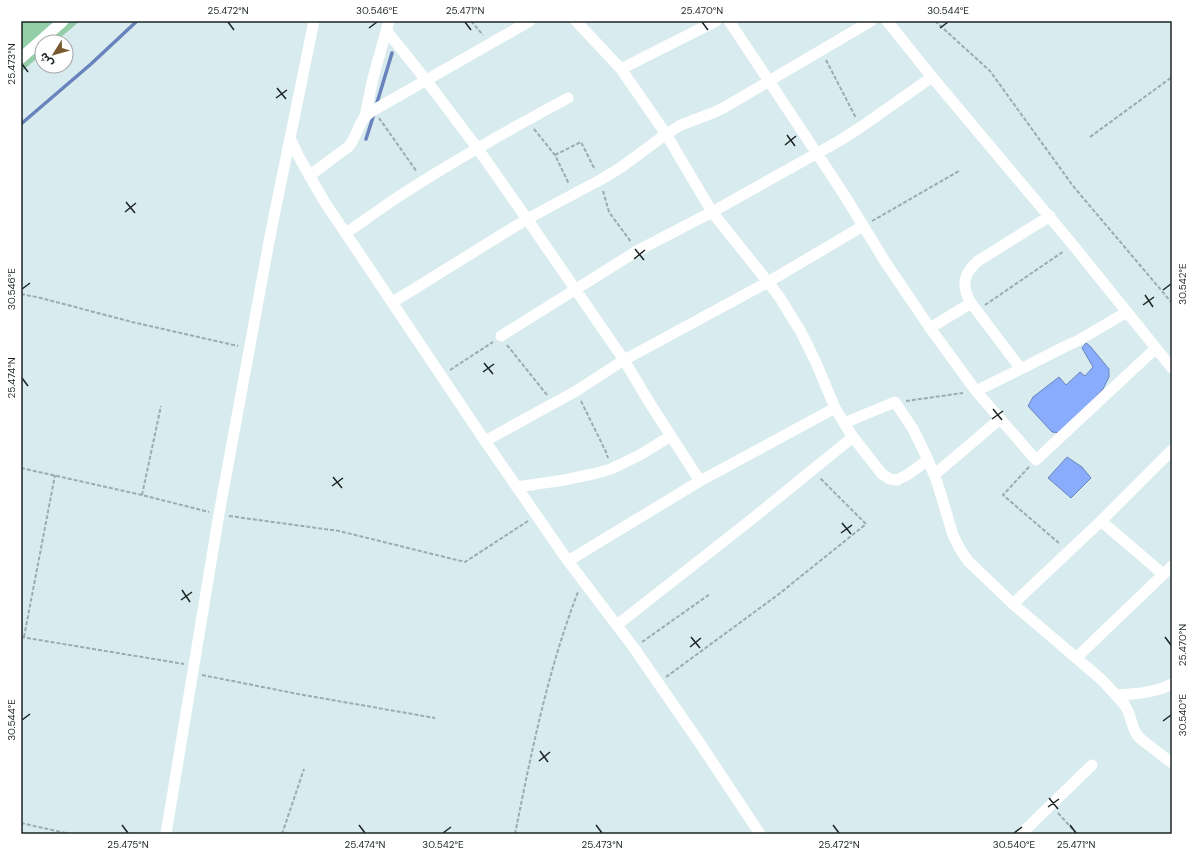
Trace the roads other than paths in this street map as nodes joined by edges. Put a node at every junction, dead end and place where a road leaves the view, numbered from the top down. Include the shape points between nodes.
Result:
1 (63, 21) edge
2 (314, 21) edge
3 (530, 21) edge
4 (576, 21) edge
5 (716, 21) edge
6 (729, 21) edge
7 (870, 21) edge
8 (887, 21) edge
9 (387, 26) edge
10 (21, 58) edge
11 (621, 69) junction
12 (932, 77) junction
13 (426, 80) junction
14 (769, 81) junction
15 (568, 98) dead end
16 (370, 113) junction
17 (666, 134) junction
18 (290, 138) junction
19 (478, 149) junction
20 (816, 154) junction
21 (309, 176) junction
22 (712, 212) junction
23 (1050, 216) junction
24 (527, 219) junction
25 (863, 226) junction
26 (346, 233) junction
27 (768, 282) junction
28 (575, 290) junction
29 (393, 302) junction
30 (974, 307) junction
31 (1127, 312) junction
32 (930, 328) junction
33 (501, 336) road end
34 (1156, 348) junction
35 (624, 360) junction
36 (1172, 368) edge
37 (1021, 370) junction
38 (976, 391) junction
39 (835, 408) junction
40 (1000, 419) junction
41 (844, 423) junction
42 (671, 436) junction
43 (853, 437) junction
44 (485, 441) junction
45 (1172, 450) edge
46 (928, 460) junction
47 (934, 475) junction
48 (700, 481) junction
49 (517, 488) junction
50 (1102, 521) junction
51 (568, 561) junction
52 (1172, 566) edge
53 (1163, 574) junction
54 (1013, 604) junction
55 (617, 625) junction
56 (1076, 658) junction
57 (1172, 684) edge
58 (1116, 694) junction
59 (1172, 763) edge
60 (1092, 765) dead end
61 (166, 834) edge
62 (760, 834) edge
63 (1021, 834) edge

1 - 10 street
2 - 18 street
3 - 13 street
4 - 11 street
5 - 11 street
6 - 14 street
7 - 14 street
8 - 12 street
9 - 13 street
9 - 16 street via 373,78
11 - 17 street
12 - 20 street via 861,127
12 - 23 street
13 - 16 street
13 - 19 street
14 - 17 street via 725,107
14 - 20 street
15 - 19 street
16 - 21 street via 362,121 352,143
17 - 22 street
17 - 24 street via 600,180
18 - 21 street
18 - 61 street via 216,514 194,669
19 - 24 street
19 - 26 street via 402,194
20 - 22 street
20 - 25 street
21 - 26 street
22 - 27 street
22 - 28 street via 637,251
23 - 30 street via 970,268 964,286
23 - 31 street
24 - 28 street
24 - 29 street
25 - 27 street
25 - 32 street
26 - 29 street
27 - 35 street
27 - 39 street via 809,348
28 - 33 street
28 - 35 street
29 - 44 street
30 - 32 street
30 - 37 street
31 - 34 street
31 - 37 street via 1094,333
32 - 38 street
34 - 36 street
34 - 40 street via 1036,460
35 - 42 street
35 - 44 street via 554,404
37 - 38 street
38 - 40 street
39 - 41 street
39 - 48 street
40 - 47 street
41 - 43 street
41 - 46 street via 895,402 913,429
42 - 48 street
42 - 49 street via 611,469
43 - 46 street via 882,474 890,479 902,478
43 - 55 street
44 - 49 street
45 - 50 street
46 - 47 street
47 - 54 street via 960,549 968,561
48 - 51 street
49 - 51 street
50 - 53 street
50 - 54 street
51 - 55 street
52 - 53 street
53 - 56 street
54 - 56 street
55 - 62 street
56 - 58 street
57 - 58 street via 1153,692
58 - 59 street via 1128,711 1137,735
60 - 63 street

